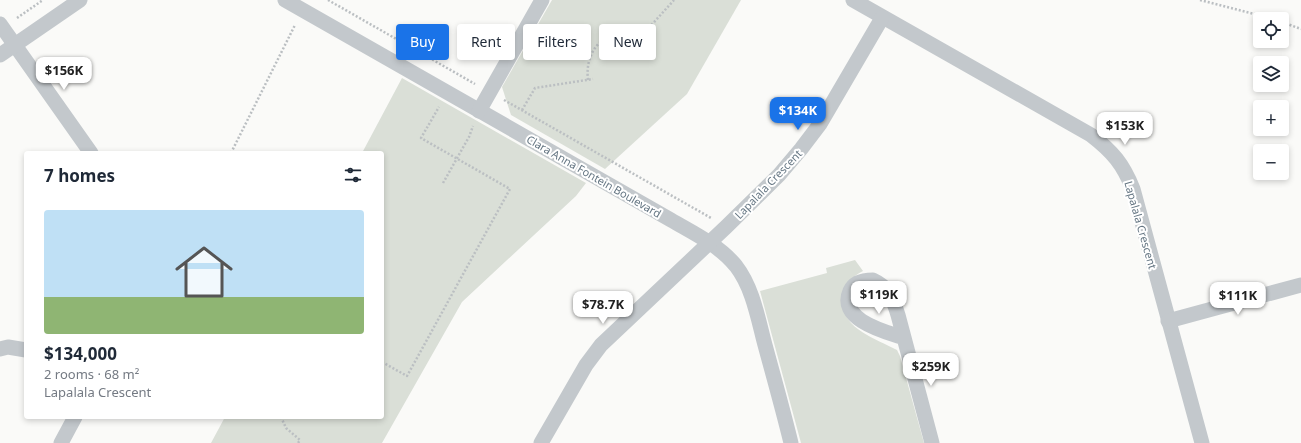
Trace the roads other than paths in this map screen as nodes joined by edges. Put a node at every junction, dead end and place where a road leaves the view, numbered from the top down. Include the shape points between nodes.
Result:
1 (80, 0) edge
2 (285, 0) edge
3 (542, 0) edge
4 (853, 0) edge
5 (882, 18) junction
6 (1, 26) edge
7 (14, 45) junction
8 (0, 55) edge
9 (479, 111) junction
10 (90, 151) edge
11 (710, 243) junction
12 (1301, 285) edge
13 (1168, 321) junction
14 (904, 338) dead end
15 (0, 349) edge
16 (24, 350) edge
17 (73, 419) edge
18 (61, 443) edge
19 (541, 443) edge
20 (791, 443) edge
21 (932, 443) edge
22 (1202, 443) edge

1 - 7 street
2 - 9 street, Clara Anna Fontein Boulevard
3 - 9 street
4 - 5 street, Lapalala Crescent
5 - 11 street, Lapalala Crescent via 820,124 779,175
5 - 13 street, Lapalala Crescent via 1091,135 1109,149 1126,172 1133,189
6 - 7 street
7 - 8 street
7 - 10 street
9 - 11 street, Clara Anna Fontein Boulevard
11 - 19 street, Lapalala Crescent via 601,345 586,365
11 - 20 street, Clara Anna Fontein Boulevard via 735,265 748,287
12 - 13 street
13 - 22 street, Lapalala Crescent
14 - 21 street
15 - 16 street via 8,347
17 - 18 street

